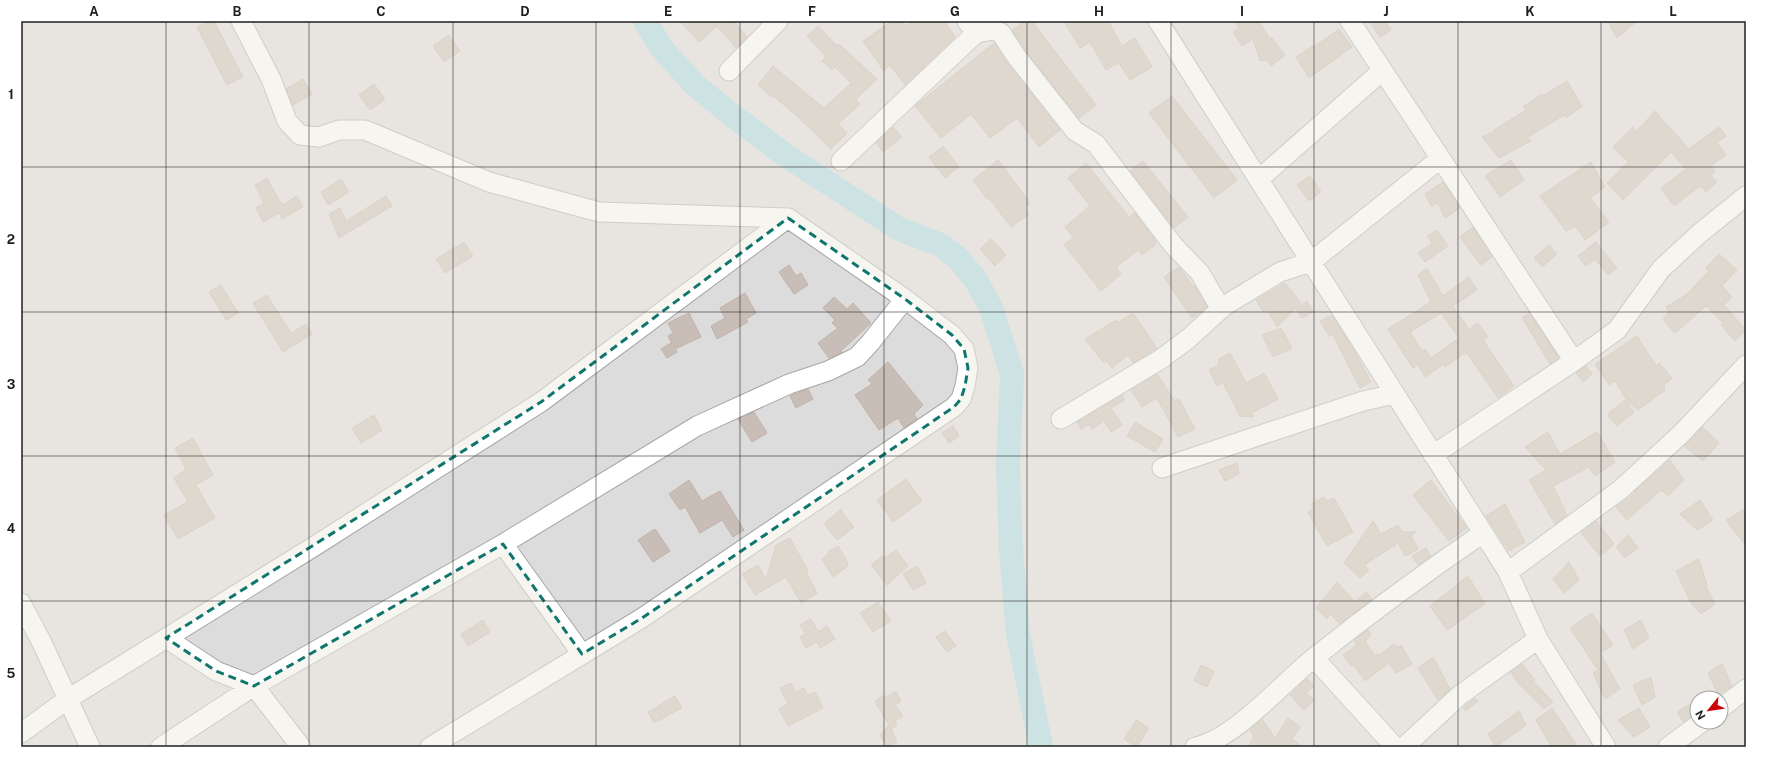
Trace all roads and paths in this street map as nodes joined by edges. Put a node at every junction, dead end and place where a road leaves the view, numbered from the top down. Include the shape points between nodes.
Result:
1 (241, 21) edge
2 (778, 21) edge
3 (994, 21) edge
4 (1158, 21) edge
5 (1350, 21) edge
6 (972, 27) edge
7 (729, 71) dead end
8 (1382, 71) junction
9 (1440, 159) junction
10 (841, 161) dead end
11 (1259, 179) junction
12 (1746, 196) edge
13 (788, 218) junction
14 (1311, 262) junction
15 (905, 299) junction
16 (1221, 309) junction
17 (1574, 361) junction
18 (1746, 365) edge
19 (1395, 394) junction
20 (1061, 419) dead end
21 (1433, 455) junction
22 (1162, 468) dead end
23 (1483, 533) junction
24 (503, 544) junction
25 (1508, 572) junction
26 (21, 603) edge
27 (166, 638) junction
28 (1538, 639) junction
29 (582, 654) junction
30 (1314, 658) junction
31 (254, 686) junction
32 (1746, 689) edge
33 (68, 699) junction
34 (1729, 702) edge
35 (1691, 730) edge
36 (21, 733) edge
37 (90, 747) edge
38 (161, 747) edge
39 (301, 747) edge
40 (430, 747) edge
41 (1195, 747) edge
42 (1395, 747) edge
43 (1404, 747) edge
44 (1606, 747) edge
45 (1668, 747) edge

1 - 13 street via 271,79 287,121 300,134 319,137 339,130 365,130 489,182 599,212
2 - 7 street
3 - 6 street
4 - 11 street
5 - 8 street
6 - 10 street
6 - 16 street via 994,30 1001,34 1075,131 1096,144 1173,245 1200,273
8 - 9 street
8 - 11 street
9 - 14 street
9 - 17 street
11 - 14 street
12 - 17 street via 1661,269 1617,330
13 - 15 street
13 - 27 street via 541,402
14 - 16 street via 1280,272
14 - 19 street
15 - 24 street via 857,357 828,371 789,384 697,426
15 - 29 street via 952,335 964,349 968,368 966,380 961,399 954,407 642,618
16 - 20 street via 1161,359
17 - 21 street
18 - 25 street via 1681,434 1620,490
19 - 21 street
19 - 22 street via 1363,401
21 - 23 street
23 - 25 street
23 - 30 street
24 - 29 street
24 - 31 street
25 - 28 street
26 - 33 street
27 - 31 street via 216,671
27 - 33 street
28 - 43 street via 1460,695
28 - 44 street
29 - 40 street
30 - 41 street via 1230,730 1206,745
30 - 42 street
31 - 38 street
31 - 39 street
32 - 34 street
33 - 36 street
33 - 37 street
35 - 45 street

